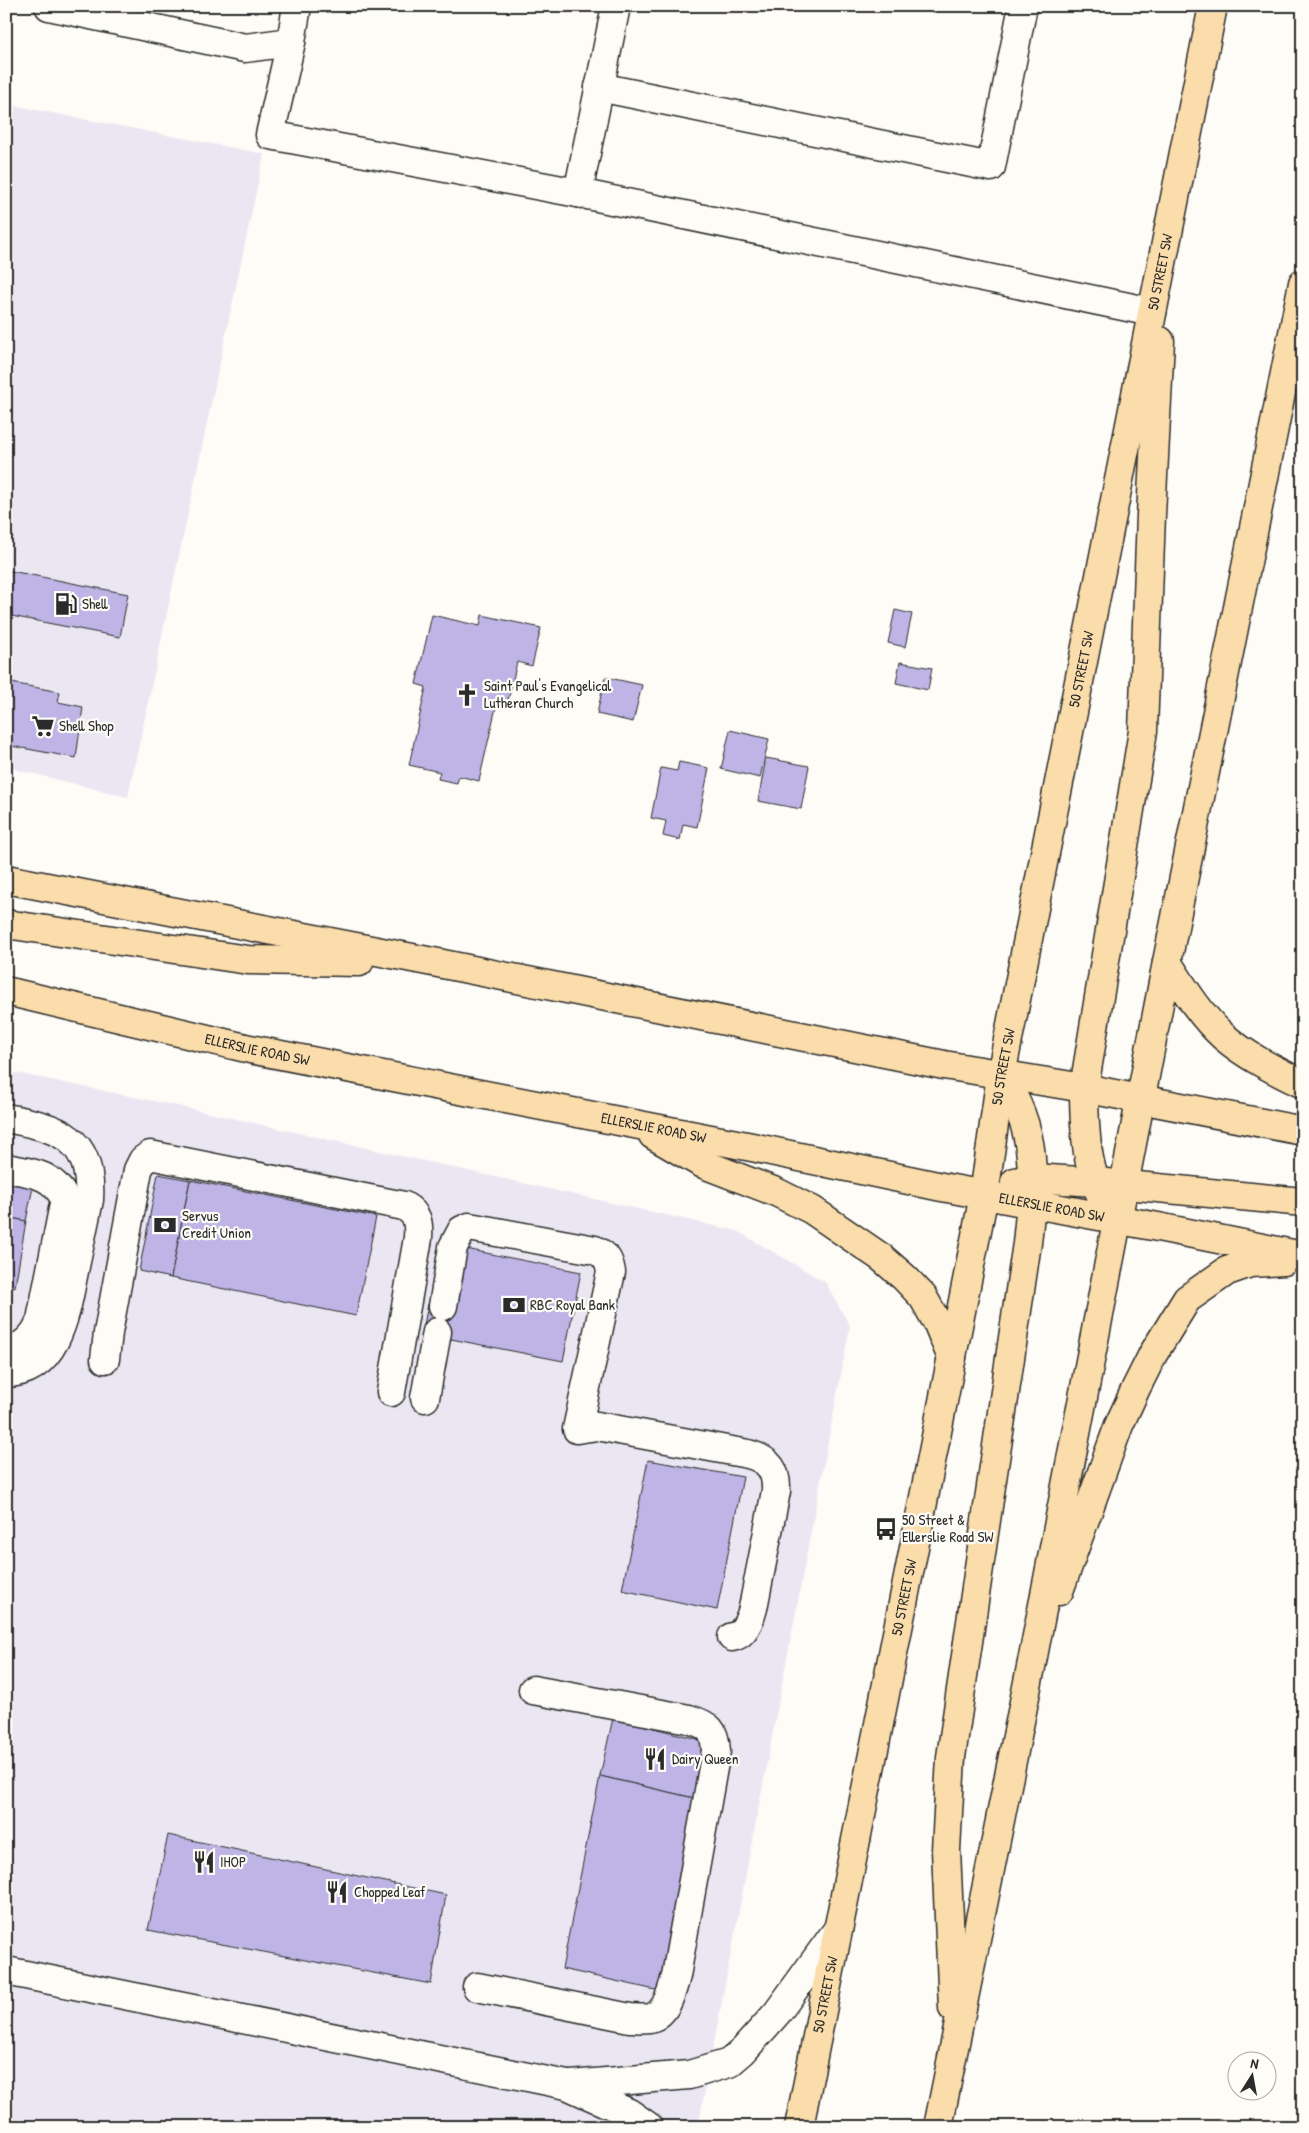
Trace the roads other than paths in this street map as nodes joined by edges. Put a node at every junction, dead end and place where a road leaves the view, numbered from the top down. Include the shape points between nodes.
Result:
1 (49, 6) edge
2 (297, 6) edge
3 (616, 6) edge
4 (1023, 6) edge
5 (1213, 6) edge
6 (291, 42) junction
7 (599, 87) junction
8 (578, 193) junction
9 (1166, 247) junction
10 (1303, 283) edge
11 (1152, 312) junction
12 (6, 879) edge
13 (6, 924) edge
14 (1167, 962) junction
15 (438, 963) junction
16 (6, 991) edge
17 (1001, 1074) junction
18 (1303, 1084) edge
19 (1084, 1088) junction
20 (1140, 1100) junction
21 (6, 1118) edge
22 (632, 1123) junction
23 (1303, 1131) edge
24 (6, 1168) edge
25 (1096, 1182) junction
26 (1123, 1185) junction
27 (1032, 1191) junction
28 (984, 1195) junction
29 (1303, 1202) edge
30 (1118, 1220) junction
31 (1303, 1258) edge
32 (443, 1306) dead end
33 (437, 1332) dead end
34 (6, 1351) edge
35 (952, 1358) junction
36 (105, 1359) dead end
37 (6, 1374) edge
38 (391, 1392) dead end
39 (425, 1398) dead end
40 (732, 1637) dead end
41 (1031, 1667) junction
42 (533, 1690) dead end
43 (838, 1929) junction
44 (6, 1971) edge
45 (477, 1987) dead end
46 (954, 2051) junction
47 (567, 2085) junction
48 (650, 2127) edge
49 (799, 2127) edge
50 (938, 2127) edge

1 - 6 lane via 245,48
2 - 6 lane
3 - 7 lane
4 - 7 lane via 992,167
5 - 9 main road, 50 STREET SW
6 - 8 lane via 270,135
7 - 8 lane
8 - 11 lane
9 - 11 main road, 50 STREET SW
9 - 19 main road via 1143,732
10 - 14 main road
11 - 17 main road, 50 STREET SW
12 - 15 main road
13 - 15 main road via 248,960
14 - 18 main road via 1192,1001 1222,1035
14 - 20 main road
15 - 17 main road
16 - 22 main road, ELLERSLIE ROAD SW via 250,1049
17 - 19 main road
17 - 27 main road via 1012,1092 1032,1151
17 - 28 main road, 50 STREET SW
19 - 20 main road
19 - 25 main road via 1085,1128
20 - 23 main road
20 - 26 main road
21 - 37 lane via 46,1126 70,1139 84,1162 90,1187 67,1309 57,1338 36,1364
22 - 28 main road, ELLERSLIE ROAD SW
22 - 35 main road via 701,1163 776,1192 812,1210 882,1258 923,1297
24 - 34 lane via 45,1177 60,1188 65,1199 41,1320 29,1339 21,1346
25 - 26 main road
25 - 27 main road
25 - 30 main road via 1108,1209
26 - 29 main road
26 - 30 main road
27 - 28 main road via 1011,1183
27 - 30 main road, ELLERSLIE ROAD SW
27 - 46 main road via 950,1757 946,1850
28 - 35 main road, 50 STREET SW
30 - 31 main road, ELLERSLIE ROAD SW
30 - 41 main road
31 - 41 main road via 1250,1263 1227,1271 1187,1300 1153,1354 1119,1425
32 - 40 lane via 453,1247 462,1230 469,1227 604,1254 610,1263 610,1278 577,1429 597,1426 748,1454 766,1461 775,1474 776,1491 753,1608 746,1627
33 - 39 lane
35 - 43 main road, 50 STREET SW
36 - 38 lane via 138,1170 150,1155 404,1206 413,1211 419,1224 418,1238
41 - 46 main road
42 - 45 lane via 703,1723 716,1739 677,1966 670,1998 651,2018 630,2018
43 - 47 lane via 777,2013 743,2051 728,2062 689,2075
43 - 49 main road, 50 STREET SW
44 - 47 lane
46 - 50 main road
47 - 48 lane via 629,2113

